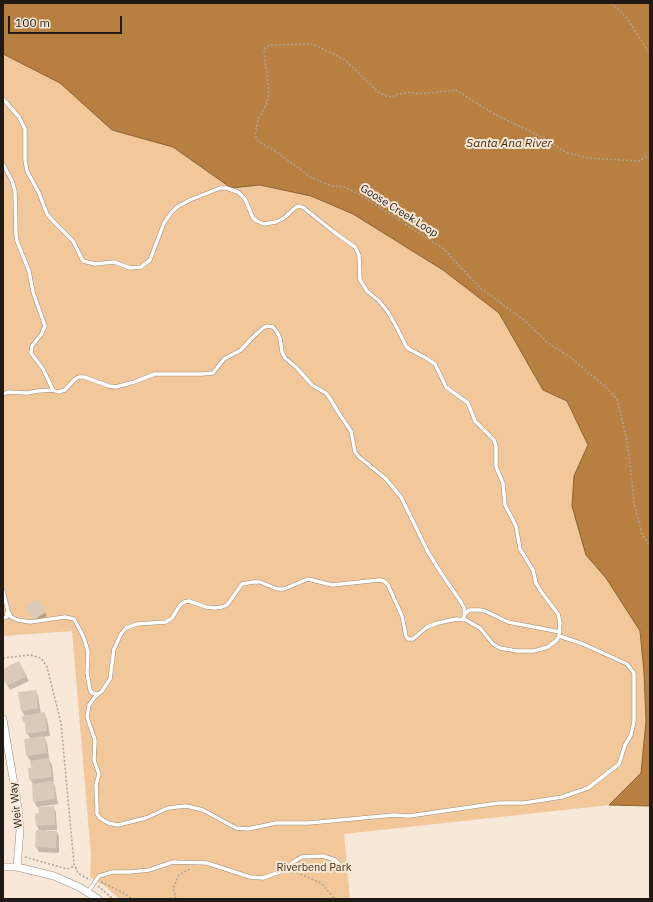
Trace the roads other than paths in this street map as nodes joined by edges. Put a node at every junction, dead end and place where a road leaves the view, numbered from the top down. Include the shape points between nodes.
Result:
1 (3, 99) edge
2 (3, 164) edge
3 (53, 390) junction
4 (3, 394) edge
5 (3, 591) edge
6 (3, 598) edge
7 (465, 614) junction
8 (3, 618) edge
9 (463, 619) junction
10 (559, 634) junction
11 (98, 694) junction
12 (3, 719) edge
13 (3, 867) edge
14 (17, 867) junction
15 (345, 870) dead end
16 (88, 892) junction
17 (98, 899) edge

1 - 10 lane via 19,117 25,129 27,171 47,214 73,241 83,261 95,264 114,262 130,268 141,267 150,260 164,223 171,213 190,200 220,188 238,192 245,199 253,218 257,221 264,224 276,222 300,206 355,246 359,256 360,280 388,312 406,346 435,364 446,387 468,403 475,421 494,440 496,467 503,483 505,505 516,526 520,549 533,570 536,583 558,614
2 - 3 lane via 15,191 17,241 29,271 44,326 41,335 32,346 31,353 43,369
3 - 4 lane
3 - 7 lane via 65,390 79,377 116,387 155,374 213,373 224,359 241,350 263,328 272,327 280,338 285,358 331,400 351,431 355,452 385,478 401,497 424,545 461,602
5 - 11 lane via 11,617 18,620 30,622 65,617 74,619 88,651 87,673 90,690
6 - 8 lane via 8,613 7,617
7 - 9 lane
7 - 10 lane via 469,610 485,611 508,622
9 - 10 lane via 480,628 493,644 508,650 541,650 552,644
9 - 11 lane via 438,622 427,627 413,639 408,639 402,616 384,581 332,585 308,579 284,589 260,582 248,582 242,584 227,605 222,607 206,607 189,601 180,605 172,618 166,622 137,624 126,628 114,649 110,679
10 - 11 lane via 631,668 635,686 634,728 619,764 591,786 562,797 524,803 499,803 409,816 276,823 248,829 236,828 198,808 181,806 168,808 138,820 113,824 97,814 96,785 99,774 94,760 94,734 87,716 89,705
12 - 14 street, Weir Way via 18,808 20,830
13 - 14 street
14 - 16 street via 54,876
15 - 16 lane via 335,860 323,856 302,857 285,870 263,878 250,877 207,863 173,862 149,870 113,872 99,876
16 - 17 street

